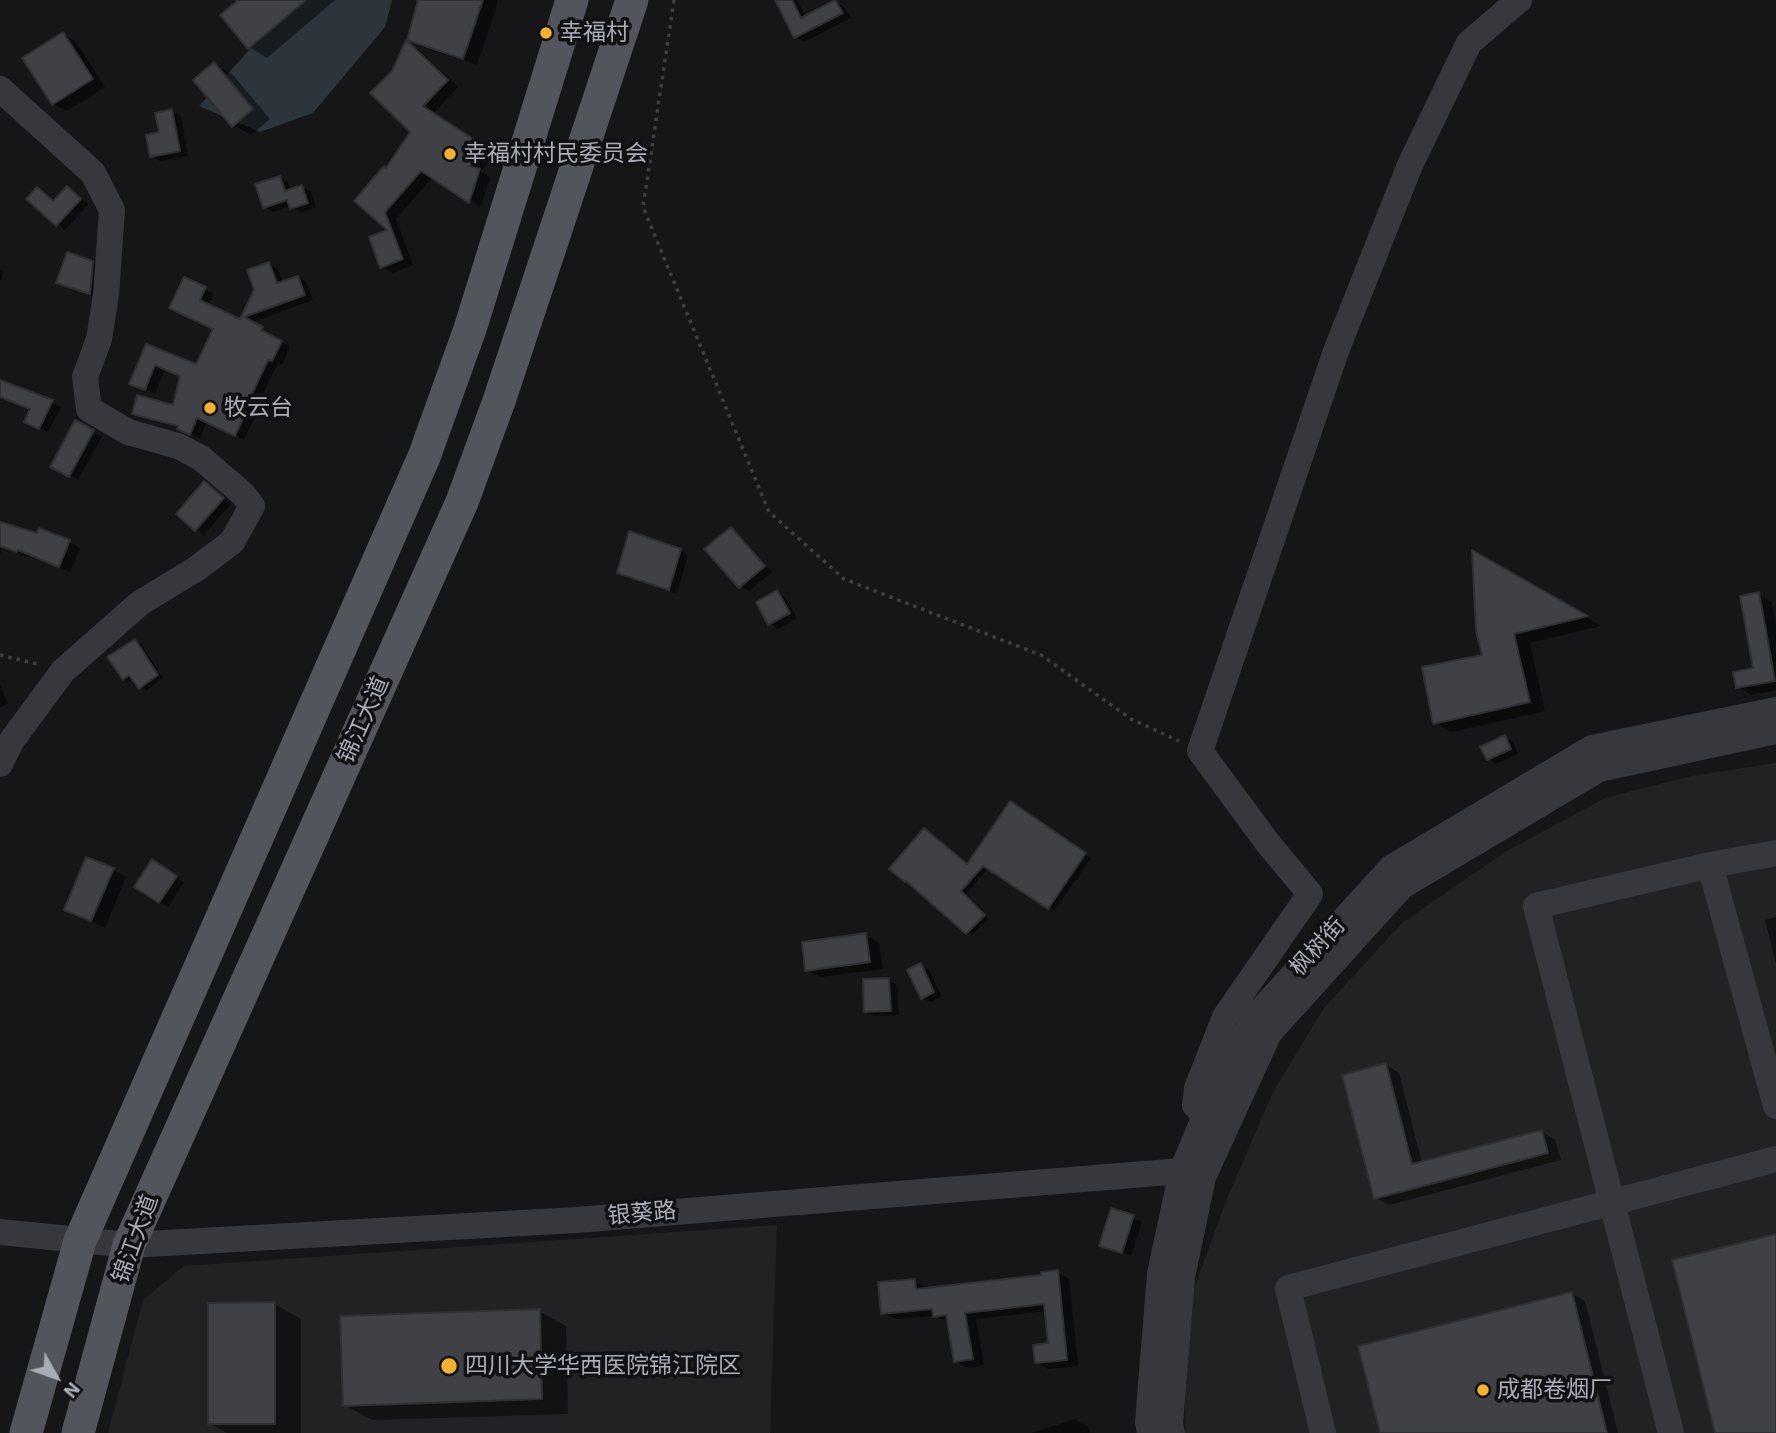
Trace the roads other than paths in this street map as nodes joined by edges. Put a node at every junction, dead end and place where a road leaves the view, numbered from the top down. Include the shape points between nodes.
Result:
1 (572, 0) edge
2 (632, 0) edge
3 (1519, 0) edge
4 (0, 89) edge
5 (1776, 710) edge
6 (1776, 731) edge
7 (0, 764) edge
8 (1776, 853) edge
9 (1710, 865) junction
10 (1776, 1106) edge
11 (1215, 1121) junction
12 (1776, 1159) edge
13 (1193, 1174) junction
14 (1612, 1202) junction
15 (0, 1232) edge
16 (80, 1241) junction
17 (129, 1245) junction
18 (26, 1433) edge
19 (78, 1433) edge
20 (1150, 1433) edge
21 (1172, 1433) edge
22 (1323, 1433) edge
23 (1671, 1433) edge

1 - 16 main road, 锦江大道 via 470,329 424,457
2 - 17 main road, 锦江大道 via 462,502
3 - 11 street via 1469,43 1410,165 1336,351 1200,751 1310,894 1225,1017 1196,1088 1195,1105
4 - 7 street via 93,173 112,210 106,295 99,338 85,377 89,409 128,432 178,446 201,458 252,506 232,542 140,603 63,671 12,740
5 - 11 street, 枫树街 via 1591,748 1391,867 1254,1018
6 - 11 street, 枫树街 via 1599,769 1402,886 1269,1033
8 - 9 street
9 - 10 street
9 - 14 street via 1536,906
11 - 13 street, 枫树街
12 - 14 street
13 - 17 street, 银葵路 via 576,1220
13 - 20 street, 枫树街 via 1160,1274
13 - 21 street, 枫树街
14 - 22 street via 1288,1288
14 - 23 street
15 - 16 street, 银葵路
16 - 17 street, 银葵路
16 - 18 main road, 锦江大道
17 - 19 main road, 锦江大道

